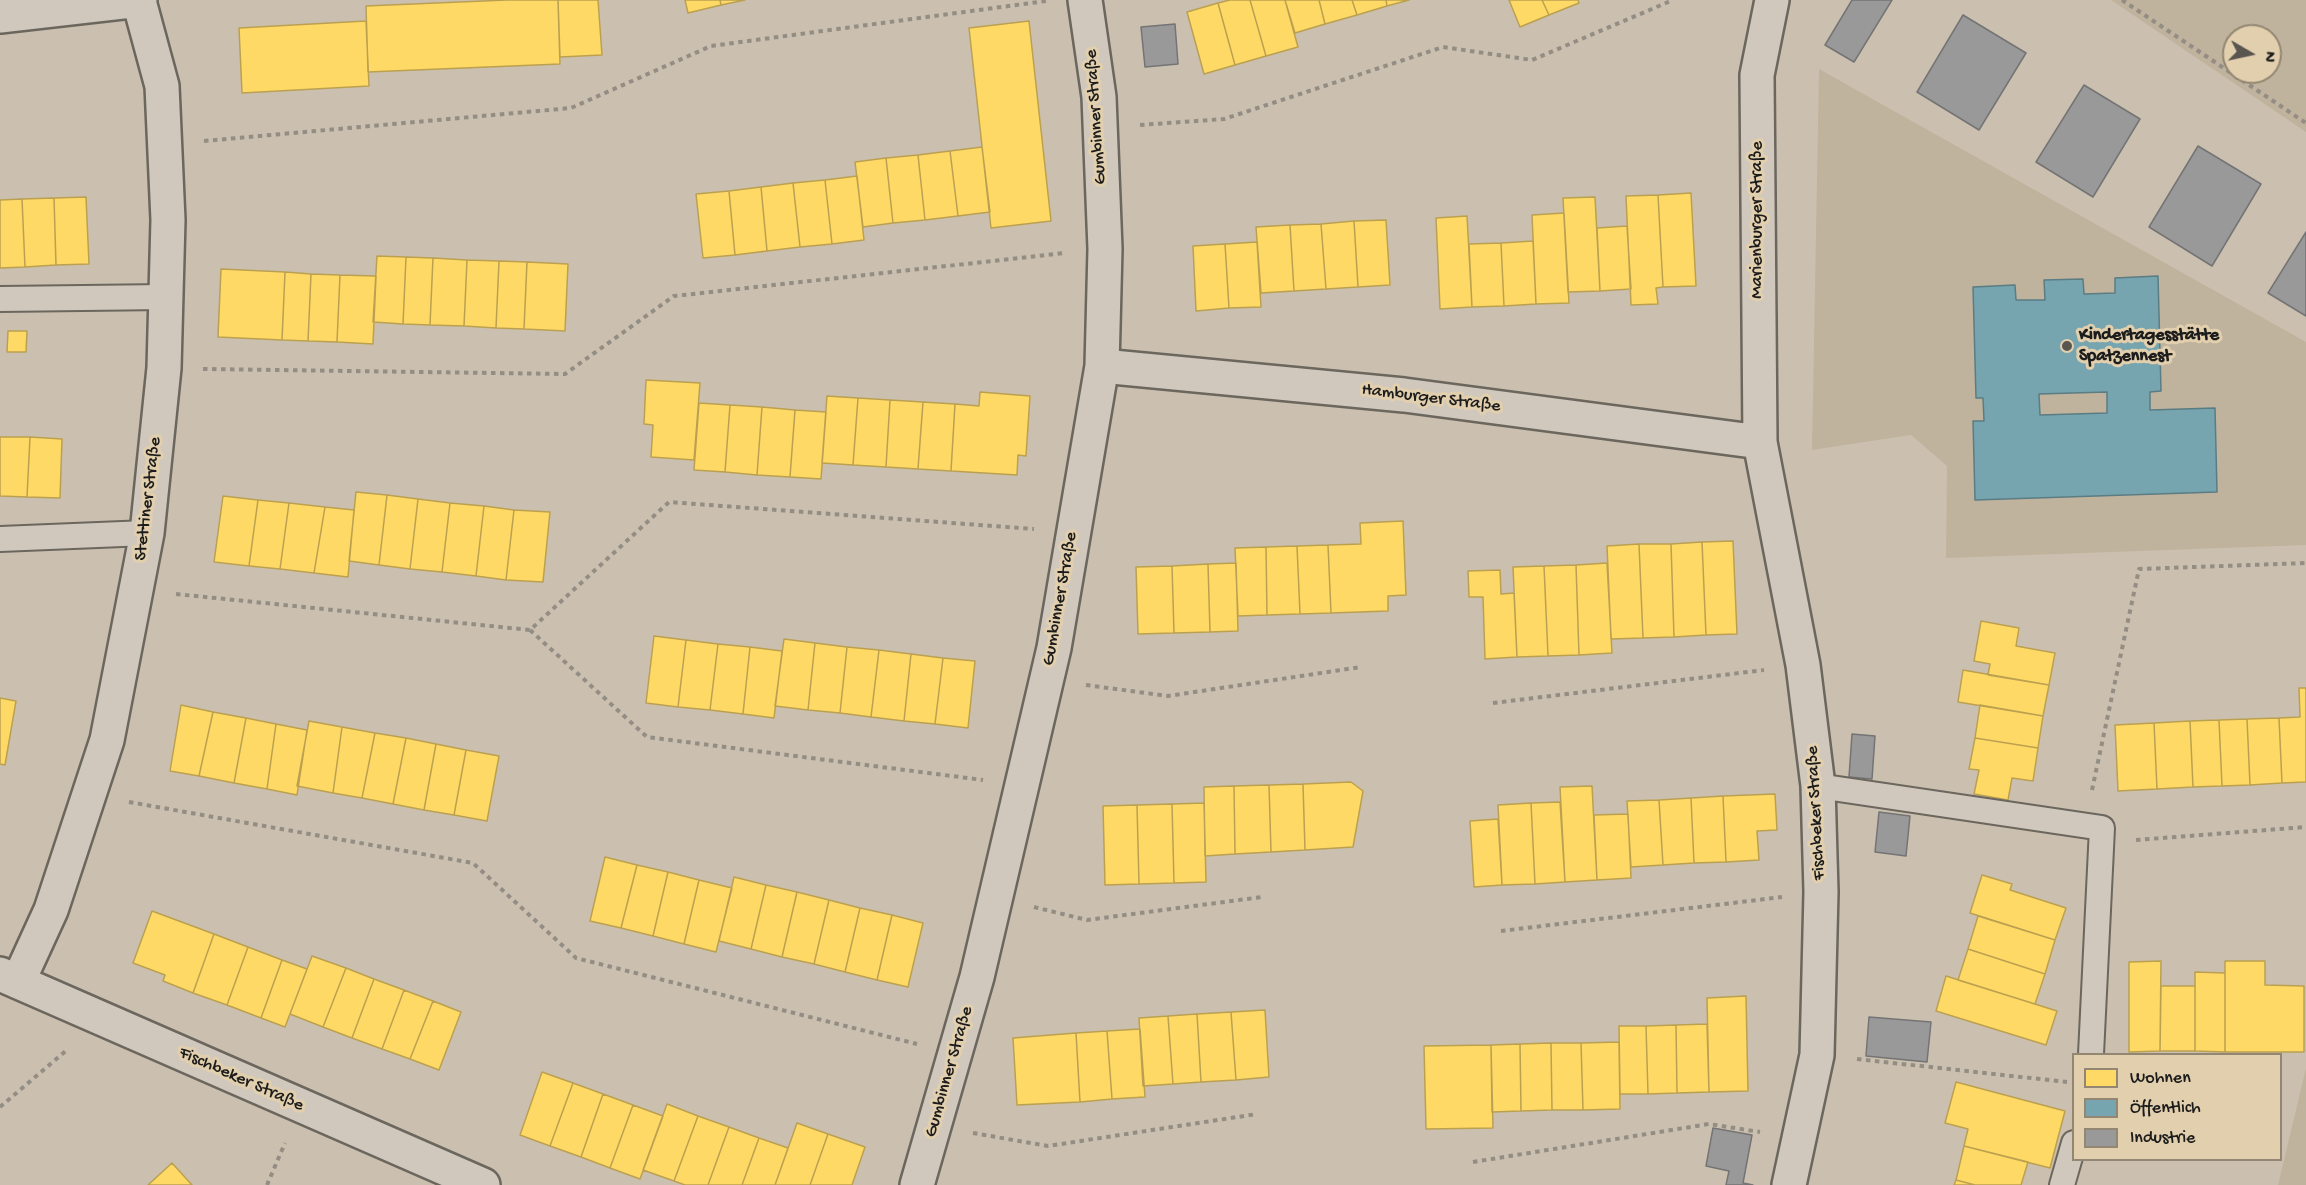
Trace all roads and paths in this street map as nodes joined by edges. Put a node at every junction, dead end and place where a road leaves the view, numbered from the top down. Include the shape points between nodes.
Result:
1 (139, 0) edge
2 (1055, 0) edge
3 (1085, 0) edge
4 (1673, 0) edge
5 (1773, 0) edge
6 (2122, 0) edge
7 (0, 16) edge
8 (2306, 123) edge
9 (1100, 128) junction
10 (165, 145) junction
11 (1104, 249) junction
12 (166, 297) junction
13 (0, 299) edge
14 (1102, 366) junction
15 (164, 368) junction
16 (1760, 442) junction
17 (1073, 532) junction
18 (147, 533) junction
19 (0, 539) edge
20 (2306, 563) edge
21 (136, 590) junction
22 (530, 630) junction
23 (1803, 665) junction
24 (1361, 667) dead end
25 (1046, 680) junction
26 (1493, 703) dead end
27 (1022, 785) junction
28 (1818, 786) junction
29 (89, 795) junction
30 (2093, 827) junction
31 (2306, 827) edge
32 (1821, 892) junction
33 (1262, 897) dead end
34 (996, 898) junction
35 (1501, 931) dead end
36 (9, 978) edge
37 (102, 1019) junction
38 (2091, 1053) edge
39 (955, 1054) junction
40 (1817, 1055) junction
41 (2072, 1083) edge
42 (0, 1107) edge
43 (1257, 1113) dead end
44 (934, 1126) junction
45 (1799, 1138) junction
46 (2072, 1146) edge
47 (1473, 1162) dead end
48 (483, 1185) edge
49 (917, 1185) edge
50 (1789, 1185) edge
51 (2061, 1185) edge

1 - 7 street
1 - 10 street, Stettiner Straße via 162,86
2 - 10 path via 711,46 571,108
3 - 9 street, Gumbinner Straße
4 - 9 path via 1532,60 1443,47 1224,119
5 - 16 street, Marienburger Straße via 1757,75
6 - 8 path
9 - 11 street, Gumbinner Straße
10 - 12 street, Stettiner Straße
11 - 14 street, Gumbinner Straße
11 - 15 path via 674,296 565,374
12 - 13 lane
12 - 15 street, Stettiner Straße
14 - 16 street, Hamburger Straße via 1404,395
14 - 17 street, Gumbinner Straße
15 - 18 street, Stettiner Straße
16 - 23 street, Fischbeker Straße
17 - 22 path via 669,502
17 - 25 street, Gumbinner Straße
18 - 19 lane
18 - 21 street, Stettiner Straße
20 - 30 path via 2139,569
21 - 22 path
21 - 29 street, Stettiner Straße via 107,740
22 - 27 path via 647,737
23 - 26 path
23 - 28 street, Fischbeker Straße
24 - 25 path via 1168,696
25 - 27 street, Gumbinner Straße
27 - 34 street, Gumbinner Straße
28 - 30 lane
28 - 32 street, Fischbeker Straße
29 - 36 street, Stettiner Straße via 51,910
29 - 39 path via 473,863 576,958
30 - 31 path via 2115,841
30 - 38 lane
32 - 35 path
32 - 40 street, Fischbeker Straße
33 - 34 path via 1087,920
34 - 39 street, Gumbinner Straße
36 - 37 street, Fischbeker Straße
37 - 42 path
37 - 48 street, Fischbeker Straße
39 - 44 street, Gumbinner Straße
40 - 41 path
40 - 45 street, Fischbeker Straße
43 - 44 path via 1048,1146
44 - 49 street, Gumbinner Straße
45 - 47 path via 1708,1124
45 - 50 street, Fischbeker Straße
46 - 51 lane

